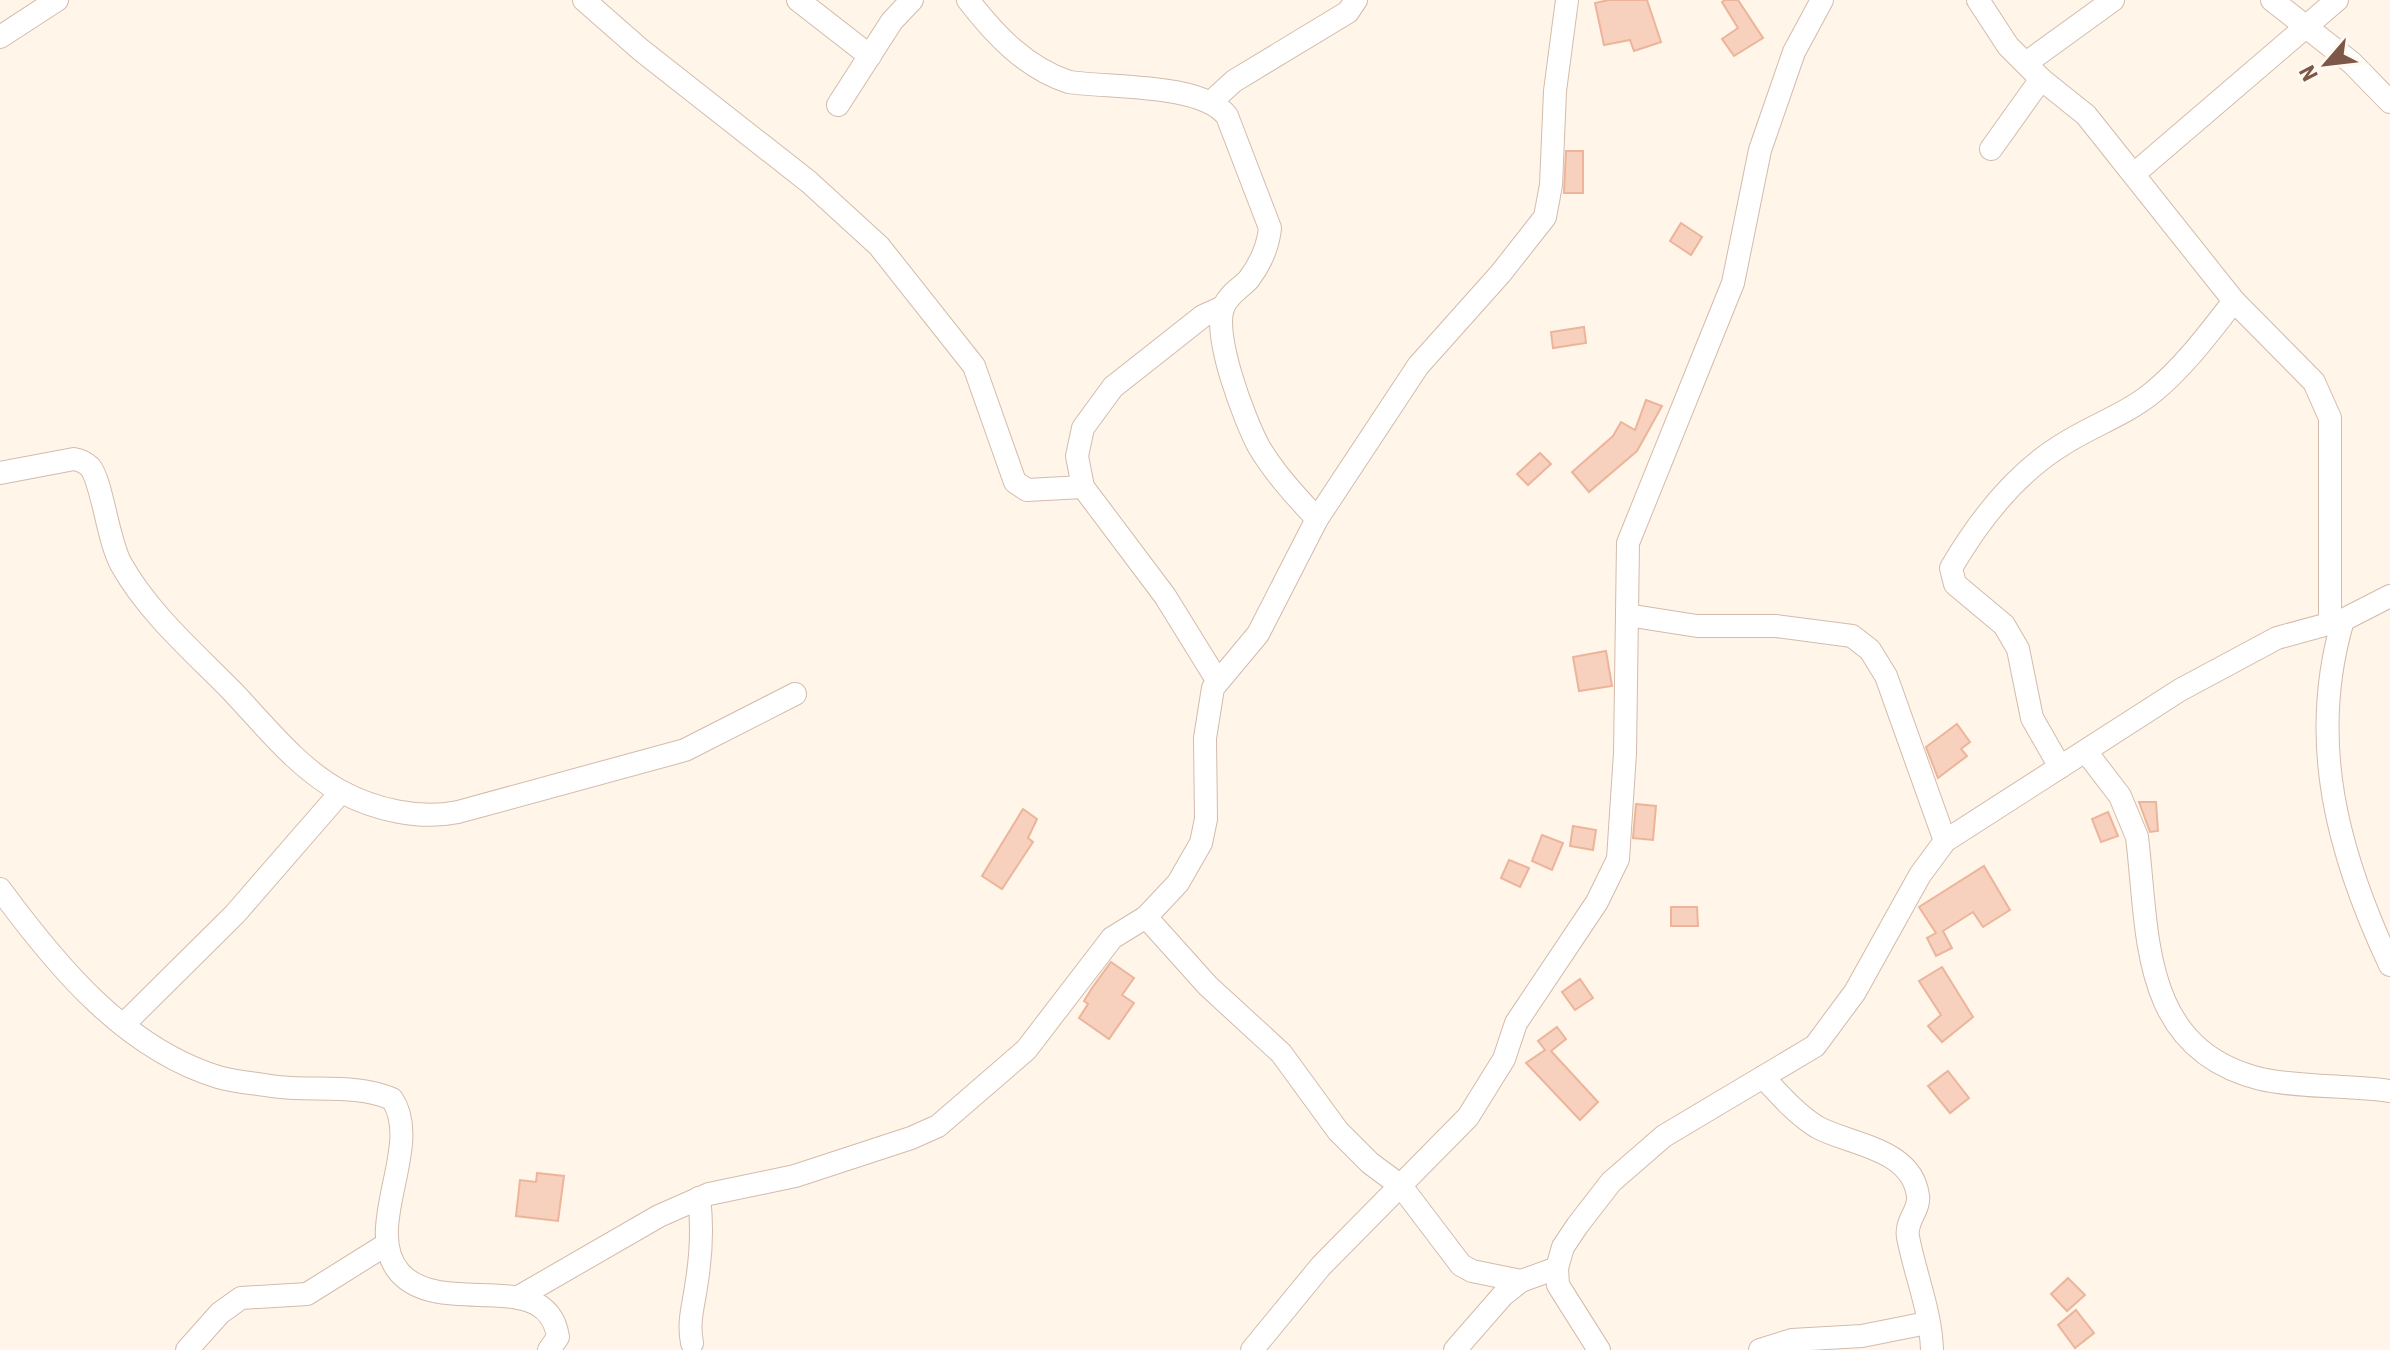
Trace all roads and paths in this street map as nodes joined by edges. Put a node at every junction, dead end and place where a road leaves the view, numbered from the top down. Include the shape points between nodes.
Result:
1 (57, 0) edge
2 (584, 0) edge
3 (798, 0) edge
4 (912, 0) edge
5 (968, 0) edge
6 (1356, 0) edge
7 (1567, 0) edge
8 (1822, 0) edge
9 (1978, 0) edge
10 (2113, 0) edge
11 (2272, 0) edge
12 (2337, 0) edge
13 (2307, 26) junction
14 (0, 37) edge
15 (870, 56) junction
16 (2033, 71) junction
17 (1211, 102) junction
18 (2390, 102) edge
19 (838, 105) dead end
20 (1991, 149) dead end
21 (2134, 174) junction
22 (2234, 301) junction
23 (1223, 307) junction
24 (0, 473) edge
25 (1083, 487) junction
26 (1317, 519) junction
27 (2390, 596) edge
28 (1627, 615) junction
29 (2336, 621) junction
30 (1217, 680) junction
31 (795, 694) dead end
32 (2087, 753) junction
33 (2060, 767) junction
34 (341, 792) junction
35 (1945, 841) junction
36 (0, 889) edge
37 (1146, 917) junction
38 (2388, 955) edge
39 (123, 1025) junction
40 (1763, 1077) junction
41 (2390, 1091) edge
42 (1401, 1186) junction
43 (699, 1198) junction
44 (387, 1244) junction
45 (1557, 1268) junction
46 (1521, 1281) junction
47 (522, 1295) junction
48 (1927, 1323) junction
49 (692, 1343) dead end
50 (187, 1350) edge
51 (549, 1350) edge
52 (1252, 1350) edge
53 (1455, 1350) edge
54 (1599, 1350) edge
55 (1760, 1350) edge
56 (1932, 1350) edge

1 - 14 street
2 - 25 street via 809,182 879,246 974,366 1015,482 1027,490
3 - 15 street
4 - 15 street
5 - 17 street via 1016,53 1049,76
6 - 17 street via 1348,12 1234,81
7 - 26 street via 1545,217 1418,366
8 - 28 street via 1794,52 1760,150 1733,283 1634,522 1628,543
9 - 16 street via 2008,46
10 - 16 street
11 - 13 street
12 - 13 street
13 - 18 street
13 - 21 street
15 - 19 street
16 - 20 street
16 - 21 street via 2086,115
17 - 23 street via 1227,116 1270,228 1268,248
21 - 22 street
22 - 29 street via 2314,382 2326,405
22 - 33 street via 2150,395 2058,447 2027,472 1951,568 1955,584 2004,625 2018,649 2032,718
23 - 25 street via 1203,316 1099,402 1083,428 1077,456
23 - 26 street via 1225,349 1258,445
24 - 34 street via 74,459 92,469 109,535 121,565 142,594 266,728
25 - 30 street via 1165,596
26 - 30 street via 1258,634
27 - 29 street
28 - 35 street via 1697,626 1776,626 1852,636 1870,650 1886,676
28 - 42 street via 1618,859 1597,902 1516,1023 1485,1094
29 - 32 street via 2255,649 2180,690
29 - 38 street via 2332,799 2345,855
30 - 37 street via 1205,738 1206,819 1201,843 1178,883
31 - 34 street via 685,750 458,812 434,817 403,813
32 - 33 street
32 - 41 street via 2132,817 2151,968 2189,1037 2224,1065 2263,1079
33 - 35 street
34 - 39 street via 235,914
35 - 40 street via 1920,875 1855,992 1815,1046
36 - 39 street via 74,980
37 - 42 street via 1208,986 1281,1053 1351,1146
37 - 43 street via 1112,938 1026,1050 938,1126 833,1165
39 - 44 street via 220,1078 304,1091 368,1091 392,1099 401,1137
40 - 45 street via 1681,1125 1611,1182 1563,1247
40 - 48 street via 1819,1128 1882,1152 1906,1174 1918,1196 1907,1234
42 - 46 street via 1461,1265
42 - 52 street via 1321,1266
43 - 47 street
43 - 49 street via 703,1229 688,1321
44 - 47 street via 399,1272 419,1286 476,1297
44 - 50 street via 307,1294 241,1298
45 - 46 street
45 - 54 street via 1558,1285
46 - 53 street
47 - 51 street via 555,1323 558,1337
48 - 55 street via 1862,1336 1792,1340
48 - 56 street

